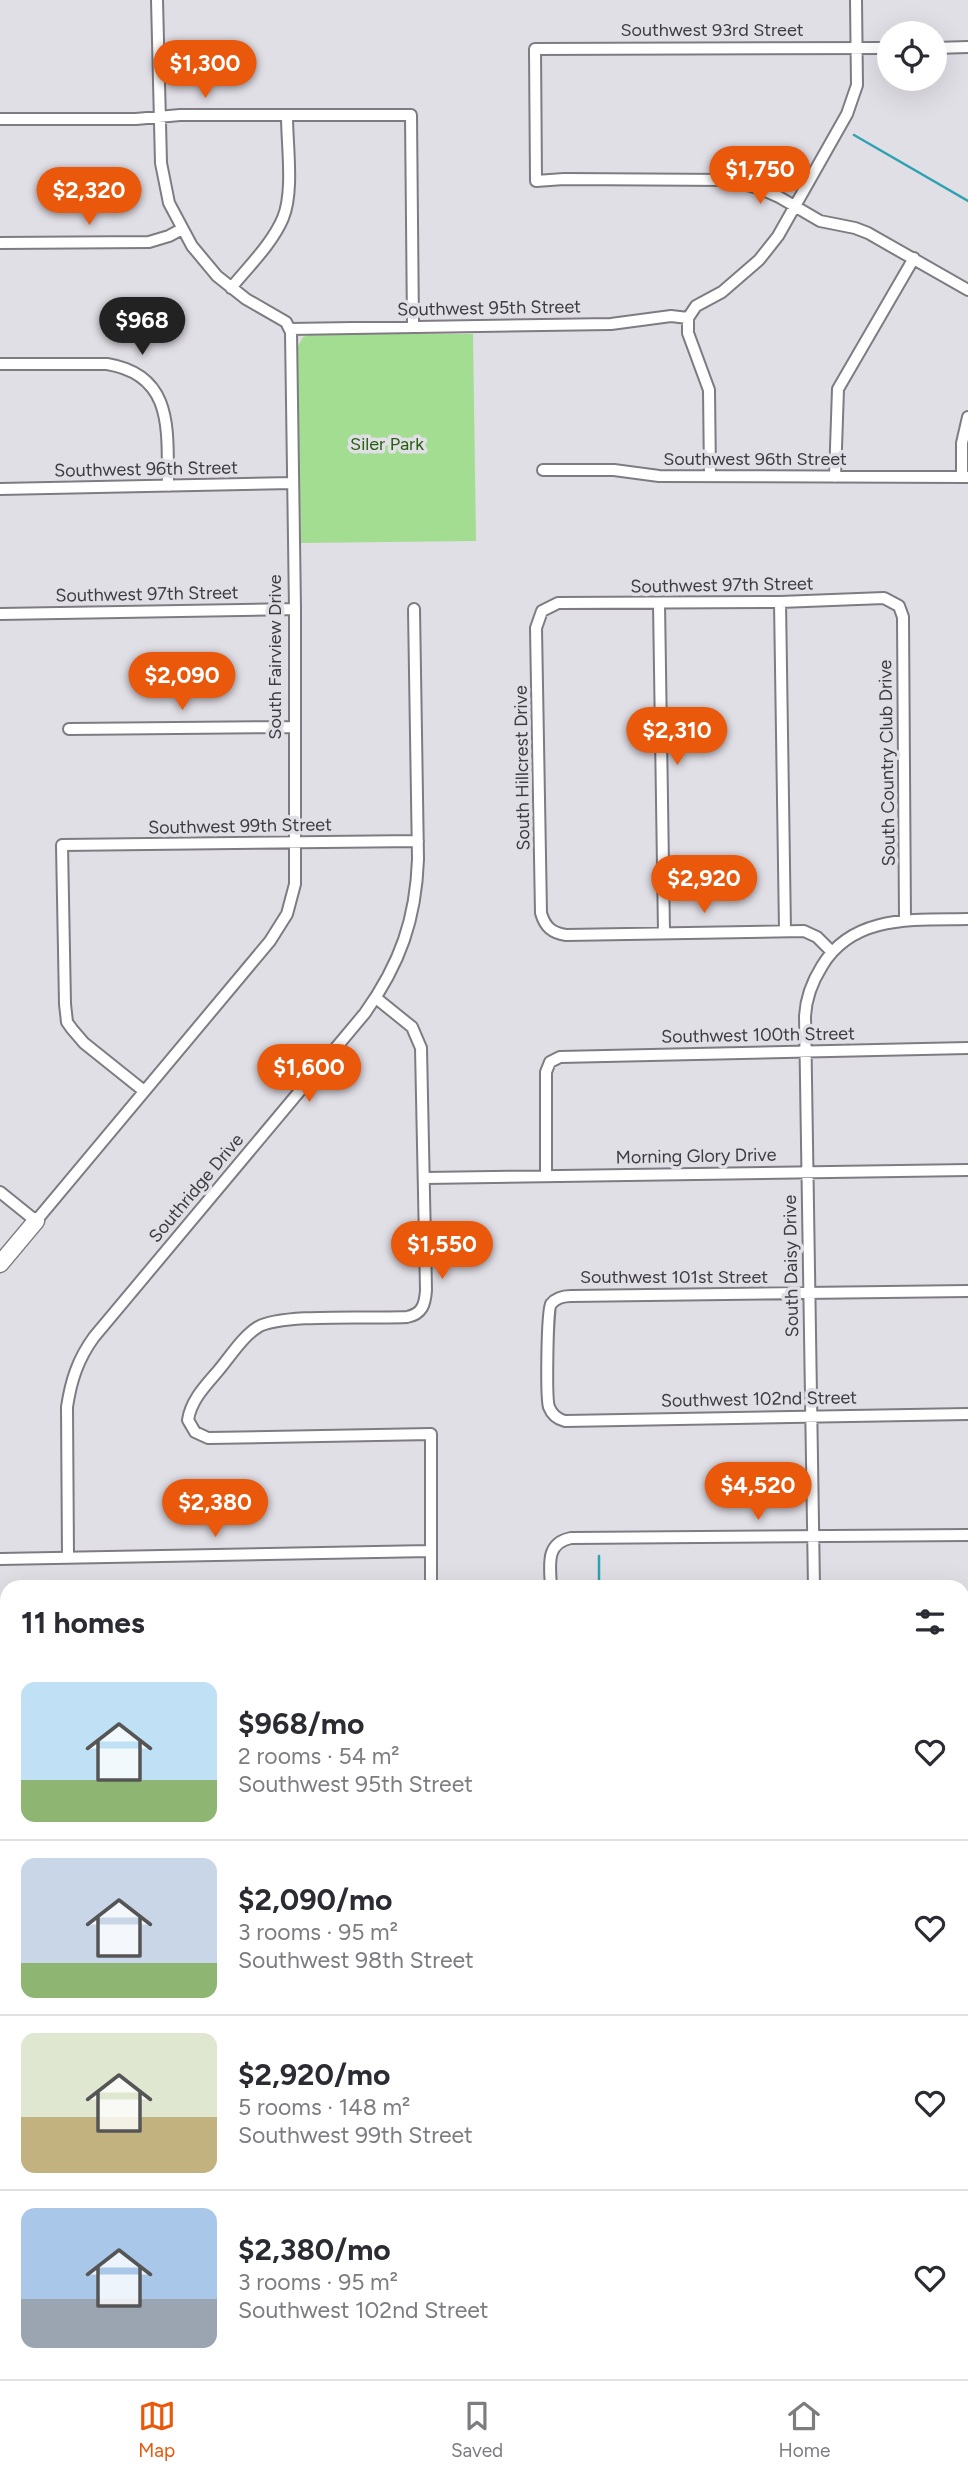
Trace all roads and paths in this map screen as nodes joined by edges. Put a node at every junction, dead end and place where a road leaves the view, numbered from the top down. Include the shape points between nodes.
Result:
1 (157, 0) edge
2 (856, 0) edge
3 (856, 47) junction
4 (968, 47) edge
5 (877, 48) edge
6 (947, 48) edge
7 (287, 116) junction
8 (159, 117) junction
9 (0, 119) edge
10 (794, 207) junction
11 (182, 229) junction
12 (0, 243) edge
13 (914, 258) junction
14 (232, 288) junction
15 (968, 290) edge
16 (688, 318) junction
17 (413, 327) junction
18 (290, 329) junction
19 (0, 364) edge
20 (968, 417) edge
21 (543, 470) dead end
22 (710, 476) junction
23 (835, 477) junction
24 (965, 477) edge
25 (293, 483) junction
26 (168, 486) junction
27 (0, 489) edge
28 (780, 602) junction
29 (659, 603) junction
30 (899, 606) joint
31 (295, 609) junction
32 (544, 609) joint
33 (414, 610) dead end
34 (0, 614) edge
35 (294, 727) junction
36 (69, 729) dead end
37 (418, 841) junction
38 (296, 843) junction
39 (968, 919) edge
40 (905, 920) junction
41 (785, 930) junction
42 (664, 932) junction
43 (831, 951) junction
44 (376, 998) junction
45 (968, 1048) edge
46 (805, 1051) junction
47 (144, 1091) junction
48 (968, 1170) edge
49 (807, 1172) junction
50 (546, 1175) junction
51 (425, 1178) junction
52 (0, 1192) edge
53 (36, 1221) junction
54 (0, 1264) edge
55 (968, 1291) edge
56 (809, 1294) junction
57 (968, 1413) edge
58 (552, 1414) joint
59 (811, 1416) junction
60 (968, 1535) edge
61 (813, 1537) junction
62 (430, 1551) junction
63 (68, 1558) junction
64 (0, 1559) edge
65 (431, 1580) edge
66 (551, 1580) edge
67 (814, 1580) edge

1 - 8 street
2 - 3 street
3 - 5 street, Southwest 93rd Street
3 - 10 street via 857,85 852,103
3 - 10 street, Southwest 93rd Street via 535,49 536,181 730,180 761,189
4 - 6 street
7 - 8 street
7 - 14 street via 285,213
7 - 17 street via 411,115
8 - 9 street
8 - 11 street via 163,179
10 - 13 street via 820,221 868,233
10 - 16 street via 759,260 722,292 696,306
11 - 12 street via 149,242
11 - 14 street via 200,257
13 - 15 street
13 - 23 street via 838,390
14 - 18 street
16 - 17 street, Southwest 95th Street
16 - 22 street via 688,333 709,390
17 - 18 street, Southwest 95th Street
18 - 25 street, South Fairview Drive
19 - 26 street via 107,364 138,374 156,391 164,410
20 - 24 street via 962,443
21 - 22 street, Southwest 96th Street
22 - 23 street, Southwest 96th Street
23 - 24 street, Southwest 96th Street
25 - 26 street, Southwest 96th Street
25 - 31 street, South Fairview Drive
26 - 27 street, Southwest 96th Street
28 - 29 street, Southwest 97th Street
28 - 30 street, Southwest 97th Street via 884,597
28 - 41 street
29 - 32 street, Southwest 97th Street via 558,603
29 - 42 street
30 - 40 street, South Country Club Drive via 903,617
31 - 34 street, Southwest 97th Street
31 - 35 street, South Fairview Drive
32 - 42 street, South Hillcrest Drive via 536,628 541,913 548,927 566,935
33 - 37 street, Southridge Drive
35 - 36 street
35 - 38 street, South Fairview Drive
37 - 38 street, Southwest 99th Street
37 - 44 street, Southridge Drive via 411,919 395,965
38 - 47 street, South Fairview Drive via 293,896 277,932
38 - 47 street, Southwest 99th Street via 62,845 67,1021 85,1043
39 - 40 street
40 - 43 street via 873,926
41 - 42 street
41 - 43 street via 808,932
43 - 46 street, South Daisy Drive via 807,994
44 - 51 street via 400,1015 419,1040
44 - 63 street, Southridge Drive via 81,1357 67,1407
45 - 46 street, Southwest 100th Street
46 - 49 street, South Daisy Drive
46 - 50 street, Southwest 100th Street via 559,1057 550,1062 546,1072
47 - 53 street, South Fairview Drive
48 - 49 street, Morning Glory Drive
49 - 50 street, Morning Glory Drive
49 - 56 street, South Daisy Drive
50 - 51 street, Morning Glory Drive
51 - 62 street via 426,1297 422,1310 407,1317 283,1320 260,1326 195,1402 188,1420 195,1432 208,1438 431,1434
52 - 53 street
53 - 54 street, South Fairview Drive
55 - 56 street, Southwest 101st Street
56 - 58 street, Southwest 101st Street via 558,1299 551,1304 547,1321 547,1397
56 - 59 street, South Daisy Drive
57 - 59 street, Southwest 102nd Street
58 - 59 street, Southwest 102nd Street via 571,1421
59 - 61 street, South Daisy Drive
60 - 61 street
61 - 66 street via 570,1538 550,1553
61 - 67 street, South Daisy Drive
62 - 63 street
62 - 65 street
63 - 64 street

